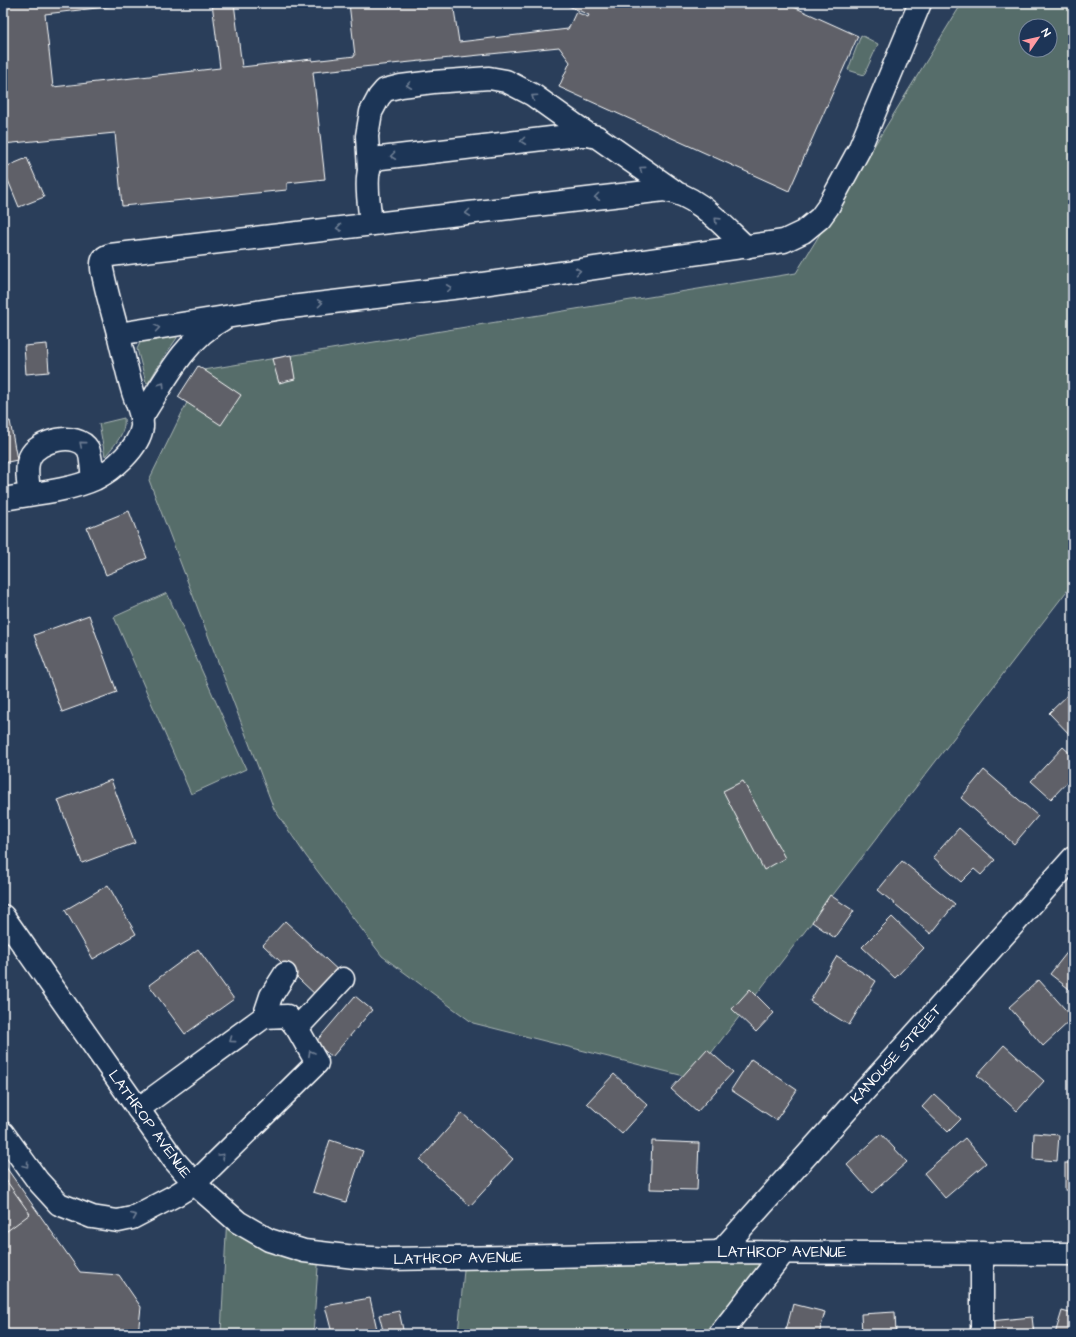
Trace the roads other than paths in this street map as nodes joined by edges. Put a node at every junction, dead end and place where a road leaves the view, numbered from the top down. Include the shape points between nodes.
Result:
1 (920, 3) edge
2 (589, 134) junction
3 (369, 170) junction
4 (674, 191) junction
5 (371, 224) junction
6 (746, 247) junction
7 (237, 315) junction
8 (118, 334) junction
9 (141, 418) junction
10 (93, 479) junction
11 (30, 494) junction
12 (3, 499) edge
13 (1073, 858) edge
14 (3, 916) edge
15 (285, 974) dead end
16 (343, 979) dead end
17 (264, 1017) junction
18 (297, 1028) junction
19 (138, 1109) junction
20 (3, 1133) edge
21 (194, 1184) junction
22 (720, 1252) junction
23 (784, 1252) junction
24 (982, 1253) junction
25 (1073, 1254) edge
26 (720, 1334) edge
27 (982, 1334) edge

1 - 6 street via 859,150 828,207 820,218 803,232 784,242
2 -> 3 street via 381,158 374,160
2 -> 3 street via 533,95 506,81 489,78 401,86 385,90 371,112 367,136
4 -> 2 street via 627,157
3 - 5 street
4 -> 5 street via 652,191
6 -> 4 street via 704,208
5 -> 8 street via 106,256 102,260 102,269
7 -> 6 street
8 -> 7 street
9 -> 7 street via 198,337 219,321
8 - 9 street
9 - 10 street via 141,432 128,453 107,472
10 - 11 street via 66,488
10 -> 11 street via 90,454 81,441 69,439 50,442 38,447 29,458
11 - 12 street
13 - 22 street, KANOUSE STREET
14 - 19 street, LATHROP AVENUE
15 - 17 street via 271,996
16 - 18 street
17 - 18 street via 287,1016
17 -> 19 street
21 -> 18 street via 316,1063
19 - 21 street, LATHROP AVENUE
20 -> 21 street via 38,1181 59,1204 92,1217 118,1221 132,1218
21 - 22 street, LATHROP AVENUE via 238,1222 270,1240 304,1251 355,1258
22 - 23 street, LATHROP AVENUE
23 - 24 street, LATHROP AVENUE
23 - 26 street
24 - 25 street, LATHROP AVENUE
24 - 27 street

